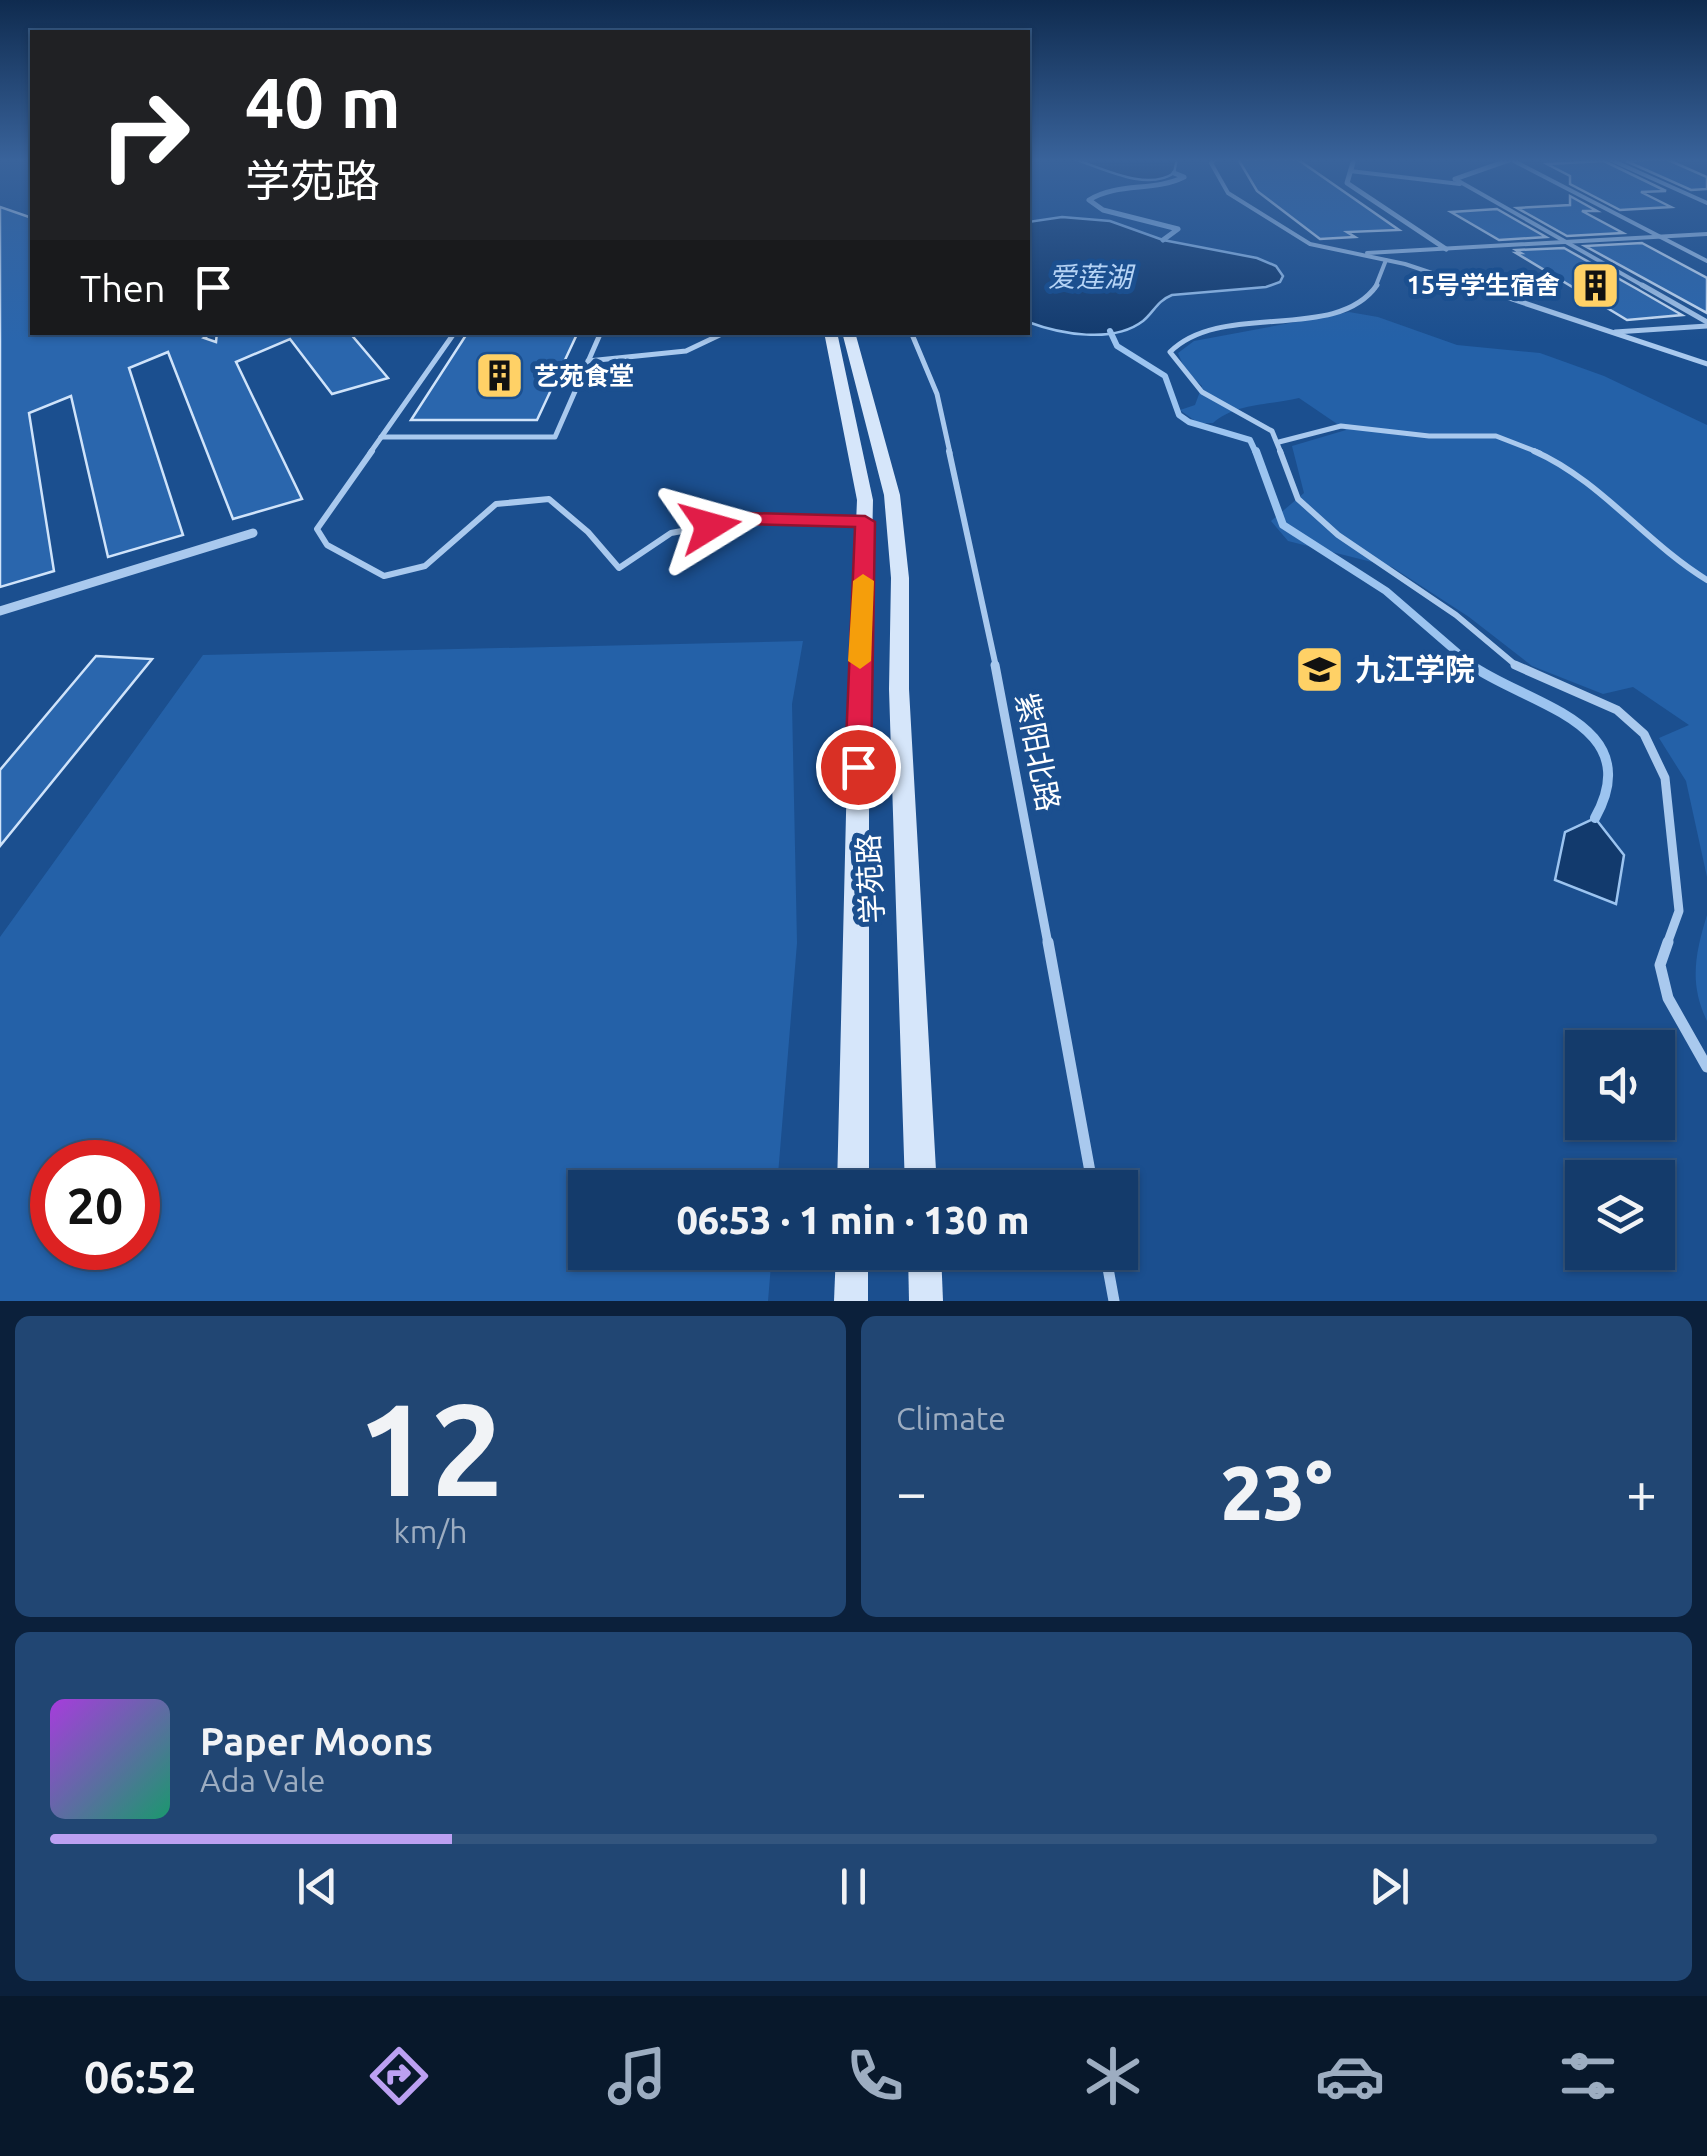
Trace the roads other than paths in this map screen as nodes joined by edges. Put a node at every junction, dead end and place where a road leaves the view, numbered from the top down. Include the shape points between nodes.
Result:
1 (1268, 220) edge
2 (1402, 220) edge
3 (1527, 220) edge
4 (1626, 220) edge
5 (1707, 234) edge
6 (1659, 237) junction
7 (1567, 242) junction
8 (1446, 249) junction
9 (1350, 254) junction
10 (1386, 260) junction
11 (1707, 261) edge
12 (1707, 324) edge
13 (1610, 332) junction
14 (453, 335) edge
15 (599, 335) edge
16 (720, 335) edge
17 (831, 335) edge
18 (849, 335) edge
19 (912, 335) edge
20 (588, 361) junction
21 (1707, 364) edge
22 (382, 438) junction
23 (1279, 442) junction
24 (865, 522) junction
25 (254, 533) dead end
26 (1707, 580) edge
27 (0, 611) edge
28 (1707, 1067) edge
29 (852, 1170) edge
30 (920, 1170) edge
31 (1090, 1170) edge
32 (852, 1270) edge
33 (925, 1270) edge
34 (1108, 1270) edge
35 (851, 1301) edge
36 (926, 1301) edge
37 (1114, 1301) edge

1 - 9 lane via 1296,238
2 - 8 street
3 - 7 lane
4 - 6 lane
5 - 6 lane
6 - 7 lane
6 - 11 lane
7 - 8 lane
7 - 12 lane
8 - 9 lane
9 - 10 lane
10 - 13 lane
10 - 23 lane via 1376,288 1346,308 1224,327 1172,346 1173,359 1202,392 1272,431
12 - 13 lane
13 - 21 lane
14 - 22 lane
15 - 20 lane
16 - 20 lane via 686,351
17 - 24 street, 学苑路
18 - 30 street, 学苑路 via 892,495 900,578
19 - 31 lane, 紫阳北路 via 937,394 1003,700
20 - 22 lane via 555,436
22 - 24 lane via 317,530 327,545 384,576 425,566 496,504 549,499 618,568 672,533 748,518
23 - 26 lane via 1341,426 1496,436 1580,476 1673,559
23 - 28 lane via 1298,498 1338,534 1456,615 1519,668 1617,710 1644,734 1665,778 1679,911 1660,965 1668,998
24 - 29 street, 学苑路
25 - 27 street
32 - 35 street
33 - 36 street
34 - 37 lane

